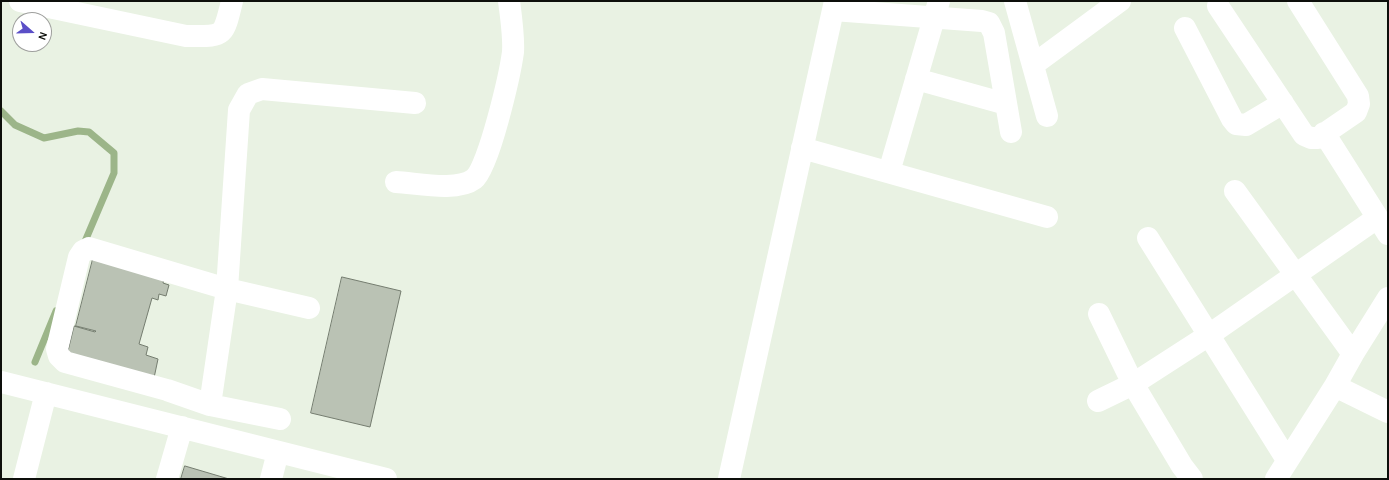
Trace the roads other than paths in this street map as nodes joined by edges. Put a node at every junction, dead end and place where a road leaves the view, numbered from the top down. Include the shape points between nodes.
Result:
1 (20, 1) edge
2 (232, 1) edge
3 (509, 1) edge
4 (1015, 1) edge
5 (1120, 1) edge
6 (1298, 1) edge
7 (42, 3) edge
8 (834, 6) edge
9 (1218, 6) dead end
10 (937, 9) edge
11 (1185, 28) dead end
12 (1033, 65) junction
13 (916, 79) junction
14 (415, 103) dead end
15 (1283, 103) junction
16 (1006, 104) junction
17 (1047, 116) dead end
18 (1011, 132) dead end
19 (1324, 133) junction
20 (802, 148) junction
21 (889, 172) junction
22 (396, 182) dead end
23 (1235, 192) dead end
24 (1047, 216) dead end
25 (1383, 226) edge
26 (1148, 238) dead end
27 (1295, 275) junction
28 (227, 289) junction
29 (1388, 298) edge
30 (309, 308) dead end
31 (1099, 314) dead end
32 (1209, 335) junction
33 (1353, 354) junction
34 (1, 382) edge
35 (1133, 384) junction
36 (1335, 386) junction
37 (167, 390) junction
38 (46, 393) junction
39 (1098, 401) dead end
40 (210, 405) junction
41 (1388, 412) edge
42 (280, 419) dead end
43 (158, 422) junction
44 (182, 427) junction
45 (278, 452) junction
46 (1287, 460) junction
47 (24, 479) edge
48 (167, 479) edge
49 (271, 479) edge
50 (386, 479) edge
51 (729, 479) edge
52 (1192, 479) edge
53 (1276, 479) edge

1 - 7 street
2 - 7 street via 223,32 214,36 186,36
3 - 22 street via 513,52 487,158 475,179 463,185 442,186
4 - 12 street
5 - 12 street
6 - 19 street via 1358,96 1356,112
8 - 10 street
8 - 20 street
9 - 15 street
10 - 13 street
10 - 16 street via 989,23 994,33
11 - 15 street via 1236,124 1246,125
12 - 17 street
13 - 16 street
13 - 21 street
14 - 28 street via 262,89 248,94 239,110
15 - 19 street via 1304,135 1318,138
16 - 18 street
19 - 25 street
20 - 21 street
20 - 51 street
21 - 24 street
23 - 27 street
25 - 27 street
26 - 32 street
27 - 32 street
27 - 33 street
28 - 30 street
28 - 37 street via 99,250 89,248 79,257 57,348 58,356 65,362
28 - 40 street
29 - 33 street
31 - 35 street
32 - 35 street
32 - 46 street
33 - 36 street
34 - 38 street
35 - 39 street
35 - 52 street
36 - 41 street
36 - 46 street
37 - 40 street
37 - 43 street
38 - 43 street
38 - 47 street
40 - 42 street
43 - 44 street
44 - 45 street
44 - 48 street
45 - 49 street
45 - 50 street
46 - 53 street

